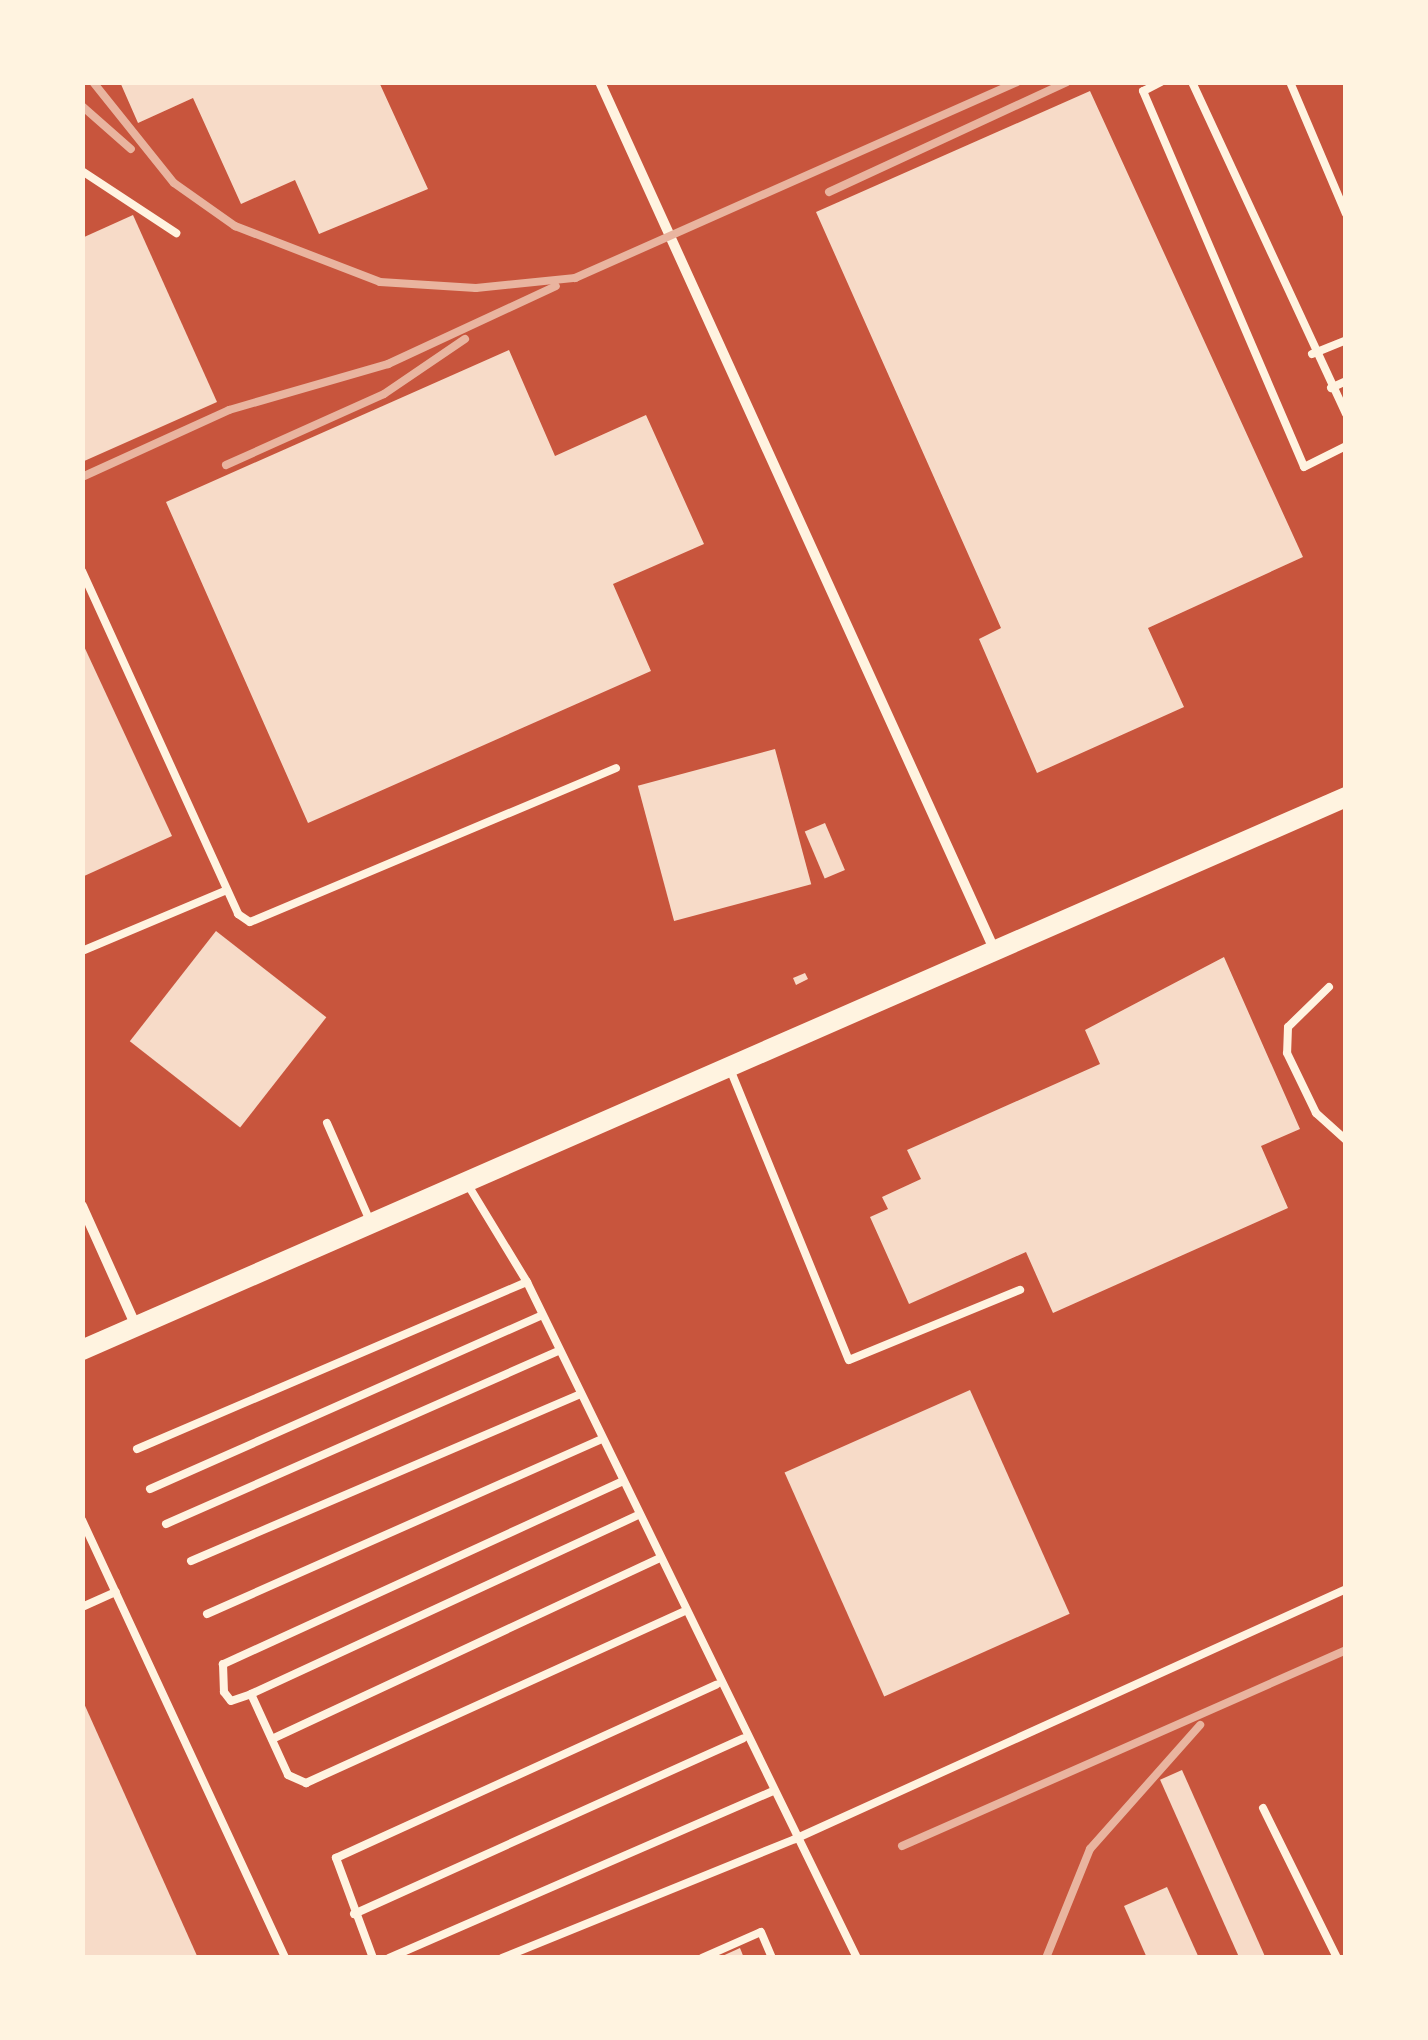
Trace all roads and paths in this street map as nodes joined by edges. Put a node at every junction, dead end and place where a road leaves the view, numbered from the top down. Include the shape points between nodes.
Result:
1 (600, 82) edge
2 (1161, 82) edge
3 (1192, 82) edge
4 (1290, 82) edge
5 (82, 171) edge
6 (1346, 214) edge
7 (176, 234) dead end
8 (1346, 340) edge
9 (1312, 354) junction
10 (1346, 381) edge
11 (1331, 388) junction
12 (1346, 414) edge
13 (1346, 446) edge
14 (82, 571) edge
15 (616, 768) dead end
16 (1345, 800) edge
17 (227, 890) junction
18 (994, 949) junction
19 (82, 951) edge
20 (1328, 987) dead end
21 (728, 1066) junction
22 (326, 1123) dead end
23 (1346, 1140) edge
24 (466, 1180) junction
25 (82, 1206) edge
26 (371, 1223) junction
27 (527, 1282) junction
28 (1020, 1290) dead end
29 (542, 1314) junction
30 (136, 1326) junction
31 (82, 1350) edge
32 (559, 1351) junction
33 (580, 1394) junction
34 (601, 1438) junction
35 (137, 1449) dead end
36 (621, 1482) junction
37 (150, 1489) dead end
38 (638, 1516) junction
39 (82, 1520) edge
40 (166, 1524) dead end
41 (658, 1559) junction
42 (191, 1561) dead end
43 (1346, 1589) edge
44 (116, 1592) junction
45 (82, 1608) edge
46 (683, 1612) junction
47 (207, 1614) dead end
48 (716, 1685) junction
49 (252, 1694) junction
50 (743, 1738) junction
51 (272, 1739) junction
52 (771, 1792) junction
53 (1263, 1808) dead end
54 (795, 1839) junction
55 (354, 1914) junction
56 (286, 1958) edge
57 (373, 1958) edge
58 (390, 1958) edge
59 (502, 1958) edge
60 (702, 1958) edge
61 (772, 1958) edge
62 (857, 1958) edge
63 (1336, 1958) edge

1 - 18 street
2 - 13 lane via 1142,90 1304,466
3 - 9 lane
4 - 6 lane
5 - 7 lane
8 - 9 lane
9 - 11 lane
10 - 11 lane
11 - 12 lane
14 - 17 lane
15 - 17 lane via 265,921 238,914
16 - 18 main road
17 - 19 lane
18 - 21 main road
20 - 23 lane via 1288,1027 1287,1053 1316,1112
21 - 24 main road
21 - 28 lane via 849,1360
22 - 26 lane
24 - 26 main road
24 - 27 lane
25 - 30 street
26 - 30 main road
27 - 29 lane
27 - 35 lane
29 - 32 lane
29 - 37 lane
30 - 31 main road
32 - 33 lane
32 - 40 lane
33 - 34 lane
33 - 42 lane
34 - 36 lane
34 - 47 lane
36 - 38 lane
36 - 49 lane via 220,1666 231,1701
38 - 41 lane
38 - 49 lane
39 - 44 lane
41 - 46 lane
41 - 51 lane
43 - 54 lane
44 - 45 lane
44 - 56 lane
46 - 48 lane
46 - 51 lane via 306,1783 288,1775
48 - 50 lane
48 - 55 lane via 341,1855 333,1866
49 - 51 lane
50 - 52 lane
50 - 55 lane
52 - 54 lane
52 - 58 lane
53 - 63 lane
54 - 59 lane
54 - 62 lane
55 - 57 lane
60 - 61 lane via 761,1932

